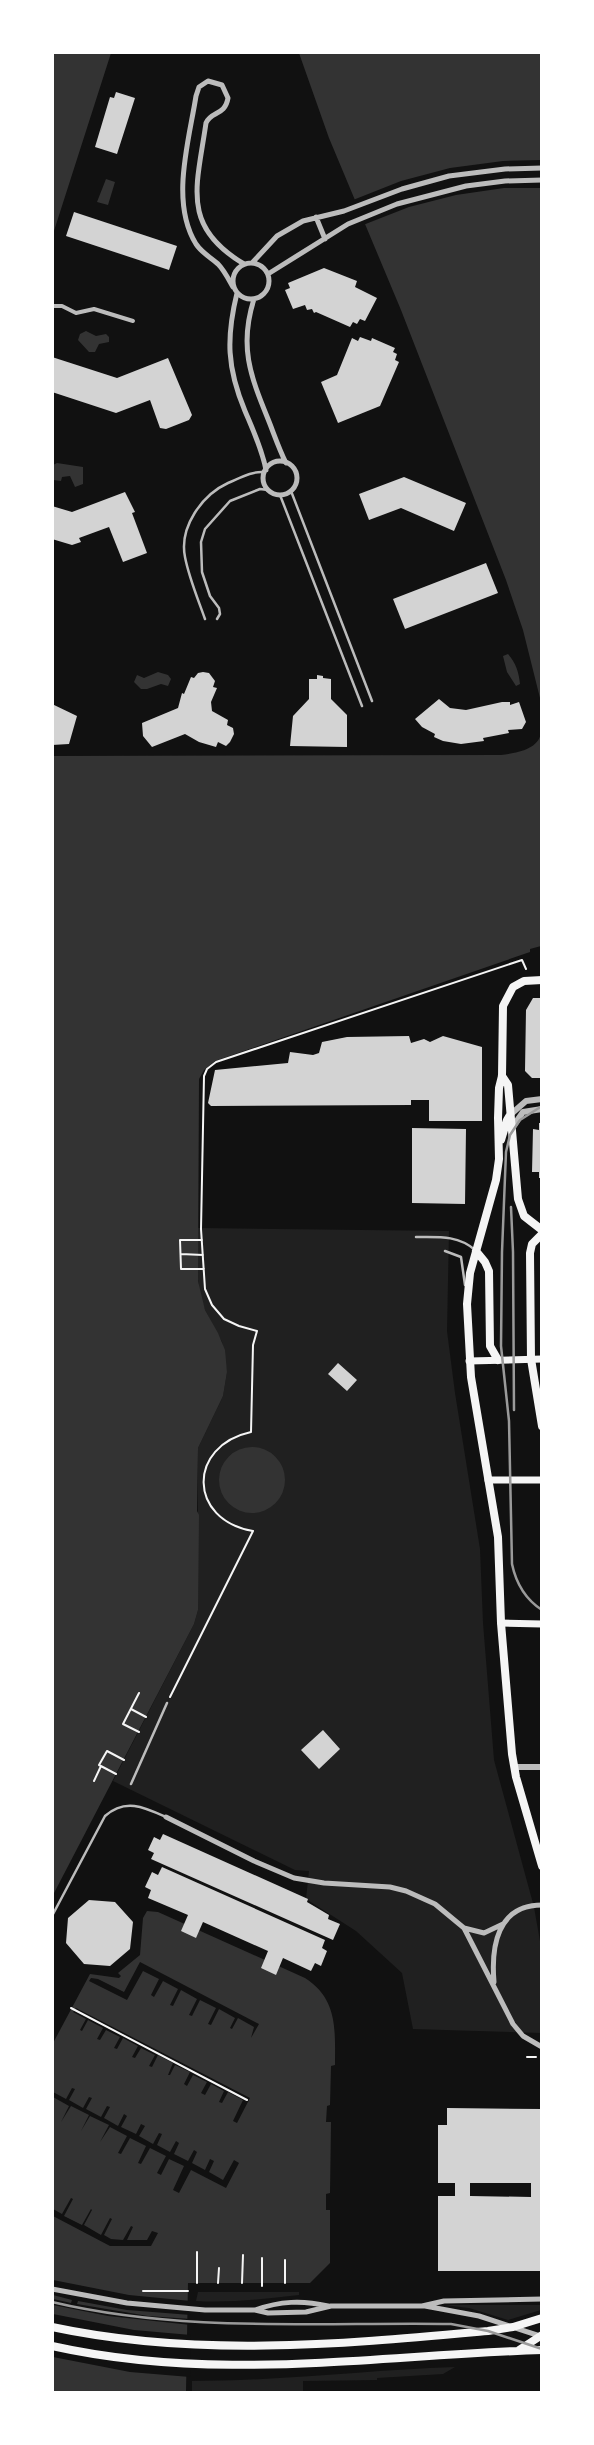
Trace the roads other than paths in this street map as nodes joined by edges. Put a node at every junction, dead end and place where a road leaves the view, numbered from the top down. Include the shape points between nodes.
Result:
1 (542, 168) edge
2 (542, 180) edge
3 (316, 217) junction
4 (325, 239) junction
5 (252, 263) junction
6 (244, 264) junction
7 (268, 274) junction
8 (233, 287) junction
9 (237, 293) junction
10 (254, 299) junction
11 (52, 306) edge
12 (133, 321) dead end
13 (286, 463) junction
14 (265, 471) junction
15 (268, 490) junction
16 (291, 491) junction
17 (280, 495) junction
18 (205, 619) dead end
19 (217, 619) dead end
20 (372, 701) dead end
21 (362, 706) dead end
22 (542, 980) edge
23 (502, 1076) junction
24 (542, 1099) edge
25 (542, 1109) edge
26 (510, 1115) junction
27 (512, 1129) junction
28 (500, 1142) junction
29 (542, 1230) edge
30 (542, 1234) edge
31 (416, 1237) dead end
32 (445, 1251) dead end
33 (476, 1251) junction
34 (467, 1296) junction
35 (542, 1359) edge
36 (498, 1360) junction
37 (531, 1360) junction
38 (469, 1362) junction
39 (542, 1426) edge
40 (488, 1480) junction
41 (542, 1480) edge
42 (501, 1623) junction
43 (542, 1624) edge
44 (167, 1703) road end
45 (514, 1767) junction
46 (542, 1767) edge
47 (131, 1784) dead end
48 (166, 1817) joint
49 (542, 1866) edge
50 (542, 1905) edge
51 (52, 1916) edge
52 (503, 1923) junction
53 (464, 1928) junction
54 (494, 1985) junction
55 (542, 2047) edge
56 (52, 2289) edge
57 (542, 2299) edge
58 (331, 2306) junction
59 (422, 2306) junction
60 (255, 2310) junction
61 (542, 2318) edge
62 (52, 2327) edge
63 (513, 2327) junction
64 (541, 2336) edge
65 (52, 2346) edge
66 (542, 2350) edge
67 (517, 2351) junction

1 - 3 street via 450,176
2 - 4 street via 505,181 449,189 415,198 360,218
3 - 4 street
3 - 5 street via 282,232
4 - 7 street
5 - 6 street
5 - 7 street via 264,268
6 - 8 street via 235,272
6 - 8 street via 218,247 204,229 199,215 198,184 206,123 208,118 225,108 228,98 222,85 208,81 199,87 196,96 184,178 184,211 195,242 220,266
7 - 10 street via 267,290
8 - 9 street
9 - 10 street
9 - 14 street via 229,328 230,360 236,387 262,453
10 - 13 street via 246,334 248,363
11 - 12 street via 62,306 76,313 94,309
13 - 14 street via 273,463
13 - 16 street via 296,475
14 - 15 street via 263,480
14 - 18 lane via 215,490 190,521 184,556
15 - 17 street
15 - 19 lane via 260,489 230,501 205,529 201,542 202,568 210,596 220,614
16 - 17 street
16 - 20 lane
17 - 21 lane
22 - 23 main road via 524,981 513,987 505,999
23 - 26 main road via 508,1085
23 - 28 main road via 499,1088
24 - 26 street via 526,1101
25 - 27 street via 523,1112
26 - 27 main road
26 - 28 main road
27 - 29 main road via 520,1207 524,1216
28 - 33 main road via 496,1180
30 - 37 main road via 532,1244 530,1253
31 - 33 lane via 453,1238
32 - 34 lane via 461,1257
33 - 34 main road
33 - 36 main road via 489,1271 490,1346
34 - 38 main road
35 - 37 main road
36 - 37 main road
36 - 38 main road
37 - 39 main road
38 - 40 main road
40 - 41 main road
40 - 42 main road via 500,1550
42 - 43 main road
42 - 45 main road
44 - 47 lane
45 - 46 street
45 - 49 main road
48 - 51 lane via 133,1804 116,1807 104,1816
48 - 53 street via 294,1878 324,1883 374,1884 406,1891 435,1904
50 - 52 street via 518,1911
52 - 53 street via 484,1933
52 - 54 street via 495,1946
53 - 54 street
54 - 55 street via 513,2024 524,2036
56 - 60 street via 127,2304
57 - 59 street via 444,2301
58 - 59 street
58 - 60 street via 295,2313
58 - 60 street via 305,2301 270,2304
59 - 63 street via 472,2314
61 - 63 main road
62 - 63 main road via 144,2343 242,2347 429,2336
63 - 64 street
64 - 67 main road
65 - 67 main road via 132,2360 242,2366
66 - 67 main road

